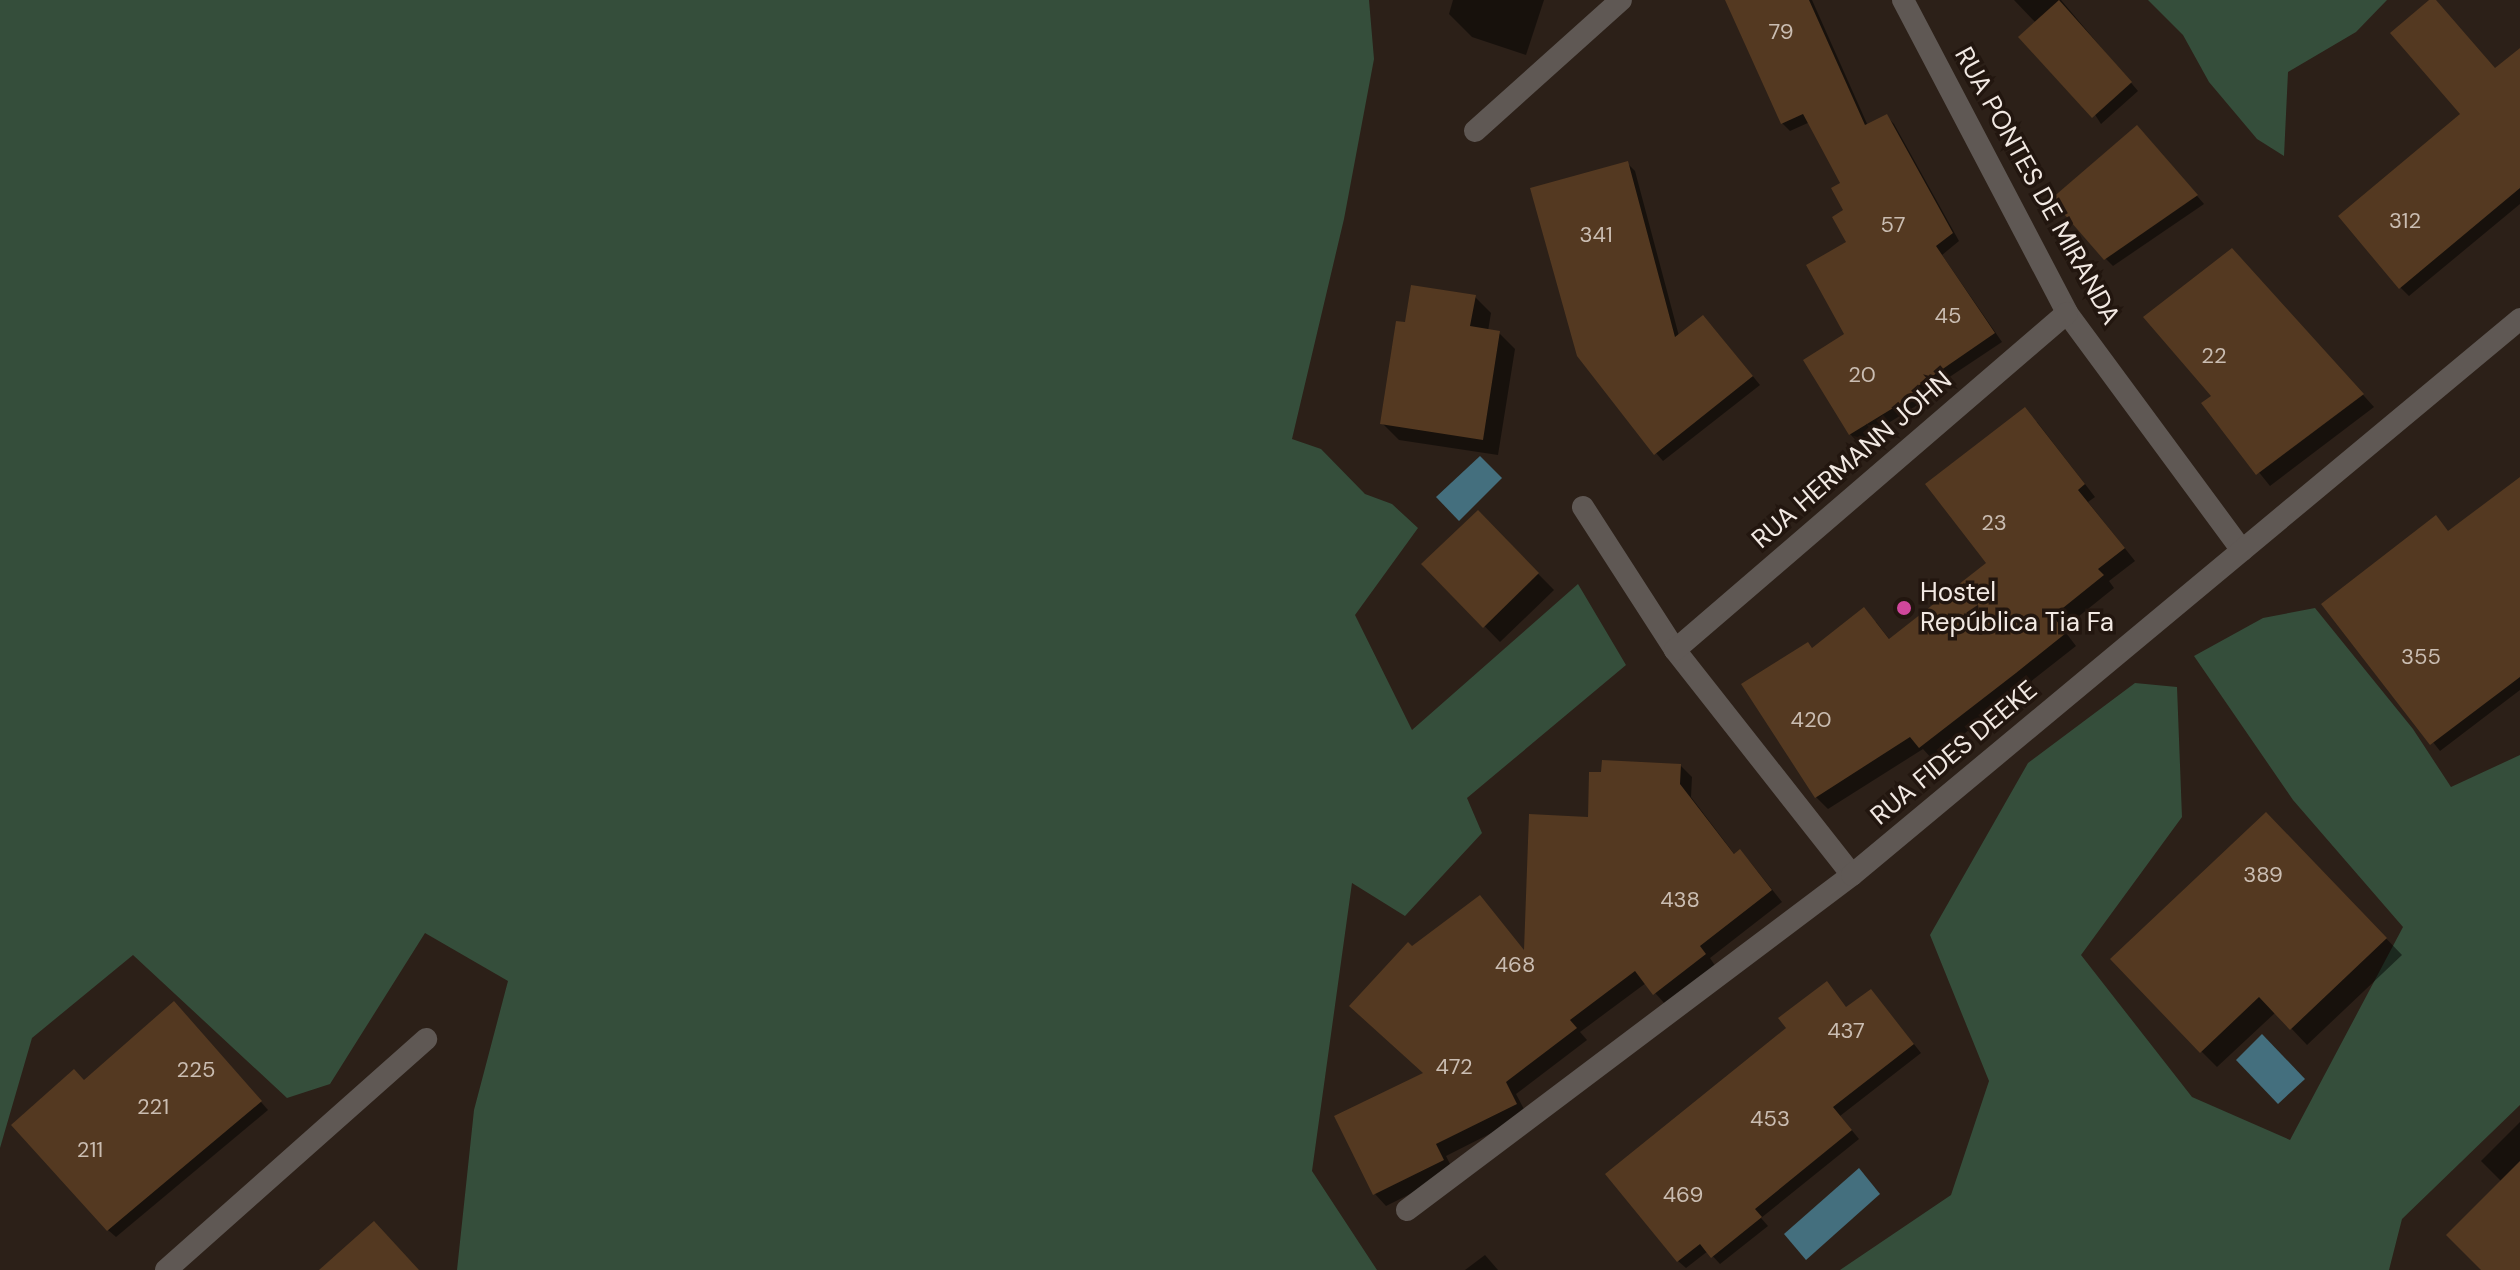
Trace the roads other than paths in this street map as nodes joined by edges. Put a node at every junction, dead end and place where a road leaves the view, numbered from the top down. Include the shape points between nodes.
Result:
1 (1621, 0) edge
2 (1903, 0) edge
3 (1475, 131) dead end
4 (2067, 313) junction
5 (2520, 319) edge
6 (1583, 507) dead end
7 (2242, 550) junction
8 (1675, 650) junction
9 (1852, 875) junction
10 (426, 1039) dead end
11 (1407, 1210) dead end
12 (166, 1270) edge

1 - 3 street
2 - 4 street, RUA PONTES DE MIRANDA
4 - 7 street, RUA PONTES DE MIRANDA
4 - 8 street, RUA HERMANN JOHN
5 - 7 street, RUA FIDES DEEKE
6 - 8 street
7 - 9 street, RUA FIDES DEEKE
8 - 9 street
9 - 11 street, RUA FIDES DEEKE
10 - 12 street

